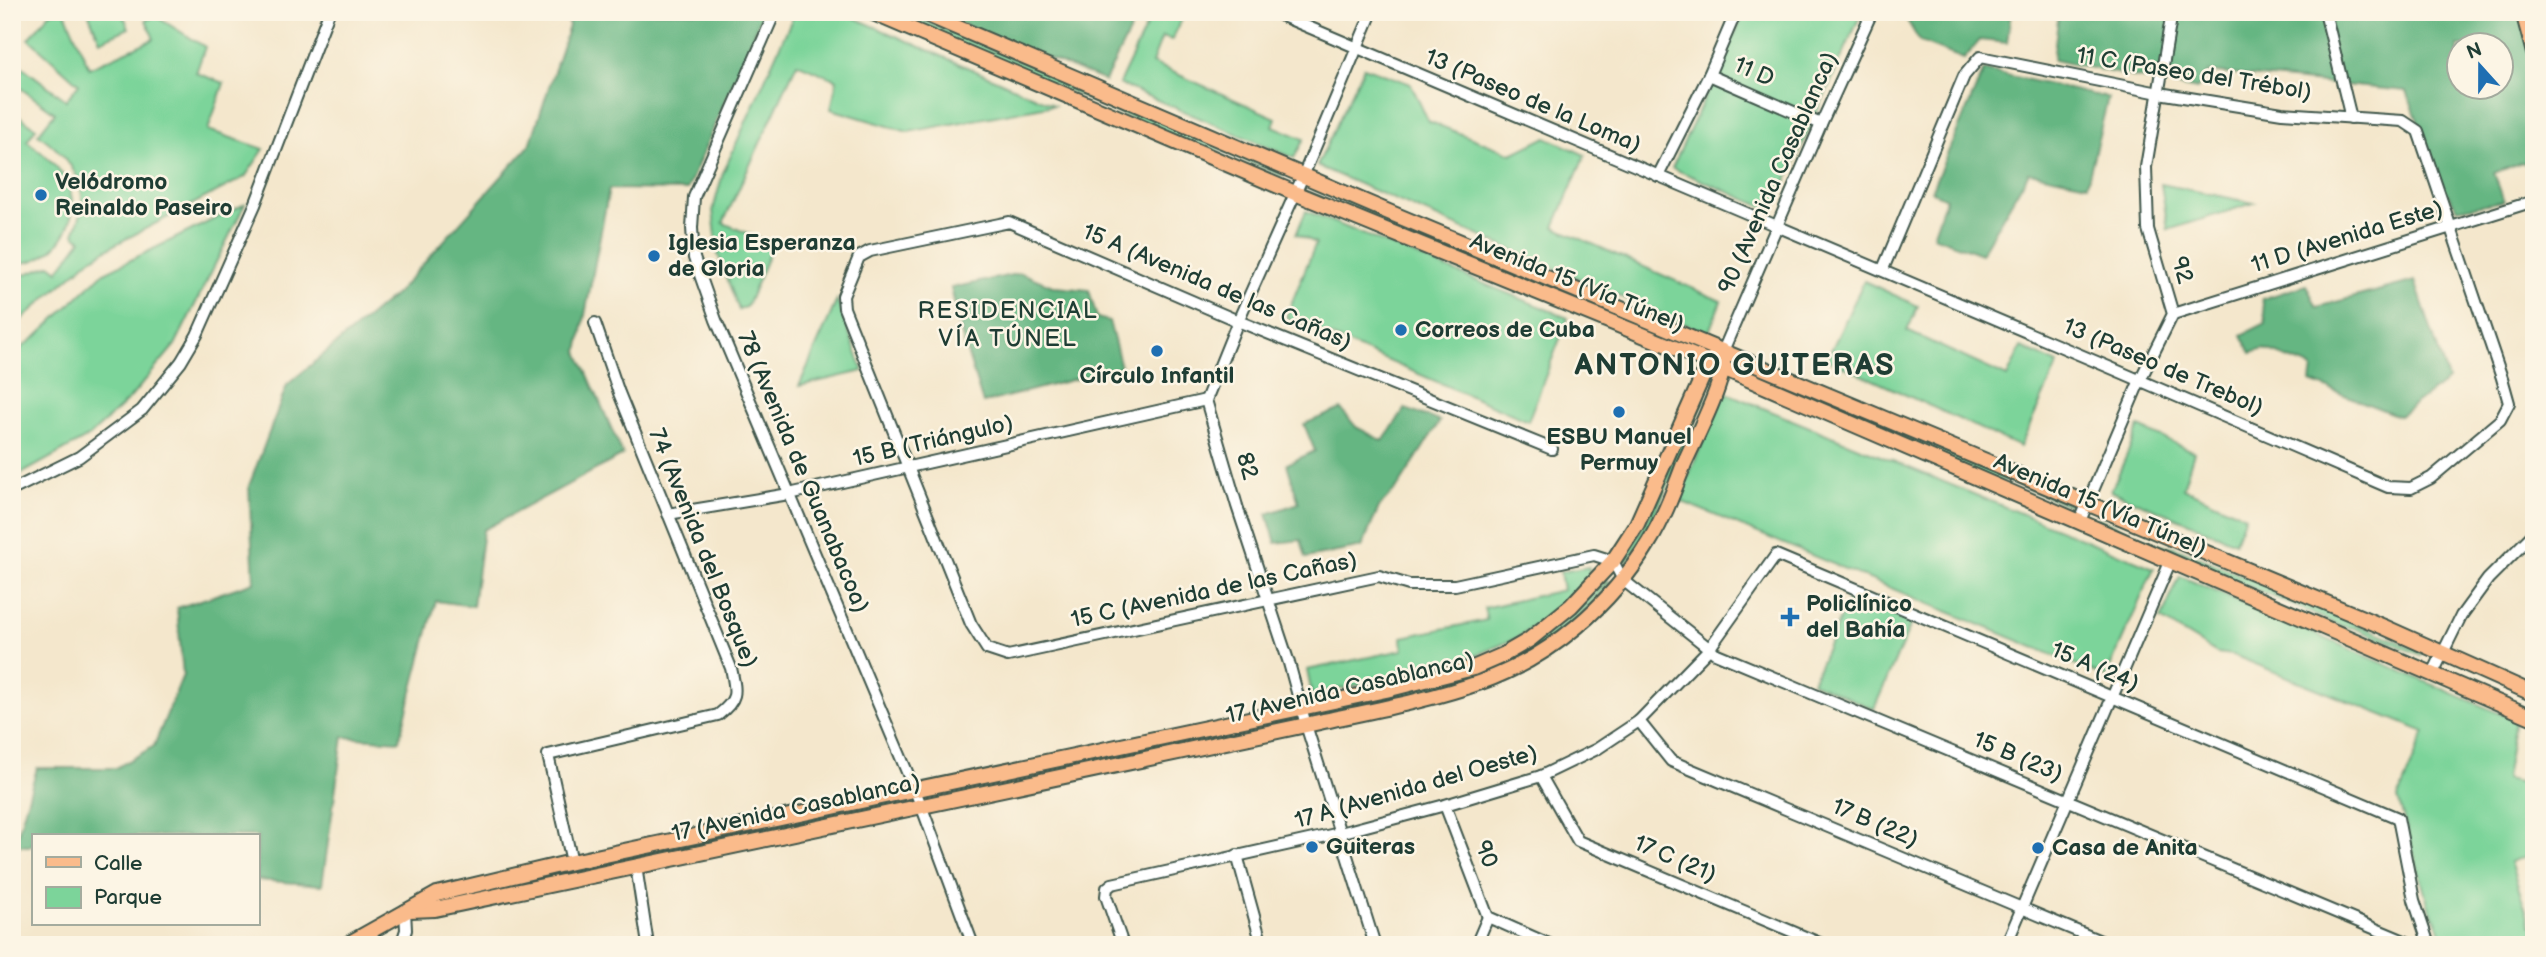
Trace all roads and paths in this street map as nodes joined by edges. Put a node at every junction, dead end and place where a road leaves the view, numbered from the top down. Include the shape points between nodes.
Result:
1 (329, 12) edge
2 (775, 12) edge
3 (871, 12) edge
4 (921, 12) edge
5 (1273, 12) edge
6 (1372, 12) edge
7 (1736, 12) edge
8 (1872, 12) edge
9 (2172, 12) edge
10 (2325, 12) edge
11 (2522, 12) edge
12 (1356, 49) junction
13 (2534, 53) edge
14 (1709, 75) junction
15 (2159, 93) junction
16 (2351, 118) junction
17 (1821, 124) junction
18 (1303, 176) junction
19 (1658, 176) junction
20 (1295, 193) junction
21 (2534, 201) edge
22 (1779, 224) junction
23 (2451, 227) junction
24 (1883, 269) junction
25 (2173, 314) junction
26 (1238, 321) junction
27 (595, 323) dead end
28 (1723, 351) junction
29 (1709, 362) junction
30 (1724, 368) junction
31 (2140, 380) junction
32 (1206, 400) junction
33 (1552, 449) dead end
34 (909, 468) junction
35 (12, 491) edge
36 (789, 494) junction
37 (2089, 504) junction
38 (667, 514) junction
39 (2080, 521) junction
40 (2534, 533) edge
41 (1776, 555) joint
42 (2171, 560) junction
43 (1613, 561) junction
44 (1623, 580) junction
45 (1268, 601) junction
46 (1709, 649) junction
47 (2443, 652) junction
48 (2432, 675) junction
49 (2534, 694) edge
50 (2112, 697) junction
51 (1302, 707) junction
52 (2534, 718) edge
53 (1639, 721) junction
54 (1306, 725) junction
55 (1541, 776) junction
56 (914, 790) junction
57 (2068, 800) junction
58 (921, 805) junction
59 (1445, 805) junction
60 (1340, 832) junction
61 (1237, 855) junction
62 (572, 862) junction
63 (636, 866) junction
64 (508, 882) junction
65 (2022, 908) junction
66 (405, 910) junction
67 (1488, 918) junction
68 (645, 928) junction
69 (363, 934) junction
70 (970, 944) edge
71 (346, 945) edge
72 (385, 945) edge
73 (401, 945) edge
74 (642, 945) edge
75 (648, 945) edge
76 (1123, 945) edge
77 (1262, 945) edge
78 (1375, 945) edge
79 (1476, 945) edge
80 (1551, 945) edge
81 (1824, 945) edge
82 (2006, 945) edge
83 (2110, 945) edge
84 (2414, 945) edge
85 (2429, 945) edge

1 - 35 street via 255,205 181,362 142,410 79,457
2 - 36 street, 78 (Avenida de Guanabacoa) via 694,197 692,228 694,258 716,320
3 - 20 main road, Avenida 15 (Vía Túnel)
4 - 18 main road, Avenida 15 (Vía Túnel)
5 - 12 street, 13 (Paseo de la Loma)
6 - 12 street
7 - 14 street
8 - 17 street, 90 (Avenida Casablanca)
9 - 15 street, 92
10 - 16 street
11 - 13 main road
12 - 18 street
12 - 19 street, 13 (Paseo de la Loma)
14 - 17 street, 11 D
14 - 19 street
15 - 16 street, 11 C (Paseo del Trébol) via 2282,113
15 - 24 street, 11 C (Paseo del Trébol) via 1980,57 1964,76
15 - 25 street, 92 via 2146,167 2148,229
16 - 23 street, 11 C (Paseo del Trébol) via 2403,121 2418,131
17 - 22 street, 90 (Avenida Casablanca)
18 - 20 street
18 - 28 main road, Avenida 15 (Vía Túnel)
19 - 22 street, 13 (Paseo de la Loma)
20 - 26 street
20 - 29 main road, Avenida 15 (Vía Túnel)
21 - 23 street, 11 D (Avenida Este)
22 - 24 street, 13 (Paseo de Trebol)
22 - 28 street, 90 (Avenida Casablanca)
23 - 25 street, 11 D (Avenida Este)
23 - 31 street, 13 (Paseo de Trebol) via 2509,403 2500,420 2431,478 2411,488 2388,487
24 - 31 street, 13 (Paseo de Trebol)
25 - 31 street, 92
26 - 32 street
26 - 33 street, 15 A (Avenida de las Cañas)
26 - 34 street, 15 A (Avenida de las Cañas) via 1009,222 870,251 859,257 843,296 844,308
27 - 38 street, 74 (Avenida del Bosque)
28 - 29 main road, 17 (Avenida Casablanca)
28 - 30 main road, 17 (Avenida Casablanca)
28 - 37 main road, Avenida 15 (Vía Túnel)
29 - 30 main road, Avenida 15 (Vía Túnel)
29 - 43 main road, 17 (Avenida Casablanca) via 1647,503
30 - 39 main road, Avenida 15 (Vía Túnel)
30 - 44 main road, 17 (Avenida Casablanca) via 1666,509
31 - 37 street, 92
32 - 34 street, 15 B (Triángulo)
32 - 45 street, 82
34 - 36 street, 15 B (Triángulo)
34 - 45 street, 15 C (Avenida de las Cañas) via 971,624 987,649 1008,656
36 - 38 street, 15 B (Triángulo)
36 - 56 street, 78 (Avenida de Guanabacoa)
37 - 39 street, 92
37 - 47 main road, Avenida 15 (Vía Túnel)
38 - 62 street, 74 (Avenida del Bosque) via 731,668 736,693 718,715 548,755
39 - 42 main road, Avenida 15 (Vía Túnel)
40 - 47 street via 2487,579
41 - 46 street, 17 A (Avenida del Oeste)
41 - 50 street, 15 A (24)
42 - 48 main road, Avenida 15 (Vía Túnel)
42 - 50 street
43 - 44 street
43 - 45 street, 15 C (Avenida de las Cañas) via 1587,555 1455,585 1409,585 1379,576
43 - 51 main road, 17 (Avenida Casablanca) via 1571,606 1503,655 1430,680
44 - 46 street, 15 B (23)
44 - 54 main road, 17 (Avenida Casablanca) via 1576,628 1526,662 1482,682
45 - 51 street, 82
46 - 53 street, 17 A (Avenida del Oeste)
46 - 57 street, 15 B (23)
47 - 48 street
47 - 49 main road, Avenida 15 (Vía Túnel)
48 - 52 main road, Avenida 15 (Vía Túnel)
50 - 57 street
50 - 85 street, 15 A (24) via 2398,818 2414,900
51 - 54 street, 82
51 - 56 main road, 17 (Avenida Casablanca)
53 - 55 street, 17 A (Avenida del Oeste) via 1597,749
53 - 65 street, 17 B (22) via 1671,761
54 - 58 main road, 17 (Avenida Casablanca)
54 - 60 street, 82
55 - 59 street, 17 A (Avenida del Oeste)
55 - 81 street, 17 C (21) via 1578,841
56 - 58 street, 78 (Avenida de Guanabacoa)
56 - 62 main road, 17 (Avenida Casablanca)
57 - 65 street
57 - 84 street, 15 B (23)
58 - 63 main road, 17 (Avenida Casablanca)
58 - 70 street, 78 (Avenida de Guanabacoa)
59 - 60 street, 17 A (Avenida del Oeste)
59 - 67 street, 90
60 - 61 street, 17 A (Avenida del Oeste)
60 - 78 street, 82
61 - 76 street, 17 A (Avenida del Oeste) via 1112,884 1106,896
61 - 77 street
62 - 64 main road, 17 (Avenida Casablanca)
63 - 64 main road, 17 (Avenida Casablanca)
63 - 68 street
64 - 66 main road, 17 (Avenida Casablanca) via 435,909
65 - 82 street
65 - 83 street, 17 B (22)
66 - 69 main road
66 - 73 street
67 - 79 street
67 - 80 street
68 - 74 street
68 - 75 street
69 - 71 main road
69 - 72 street

